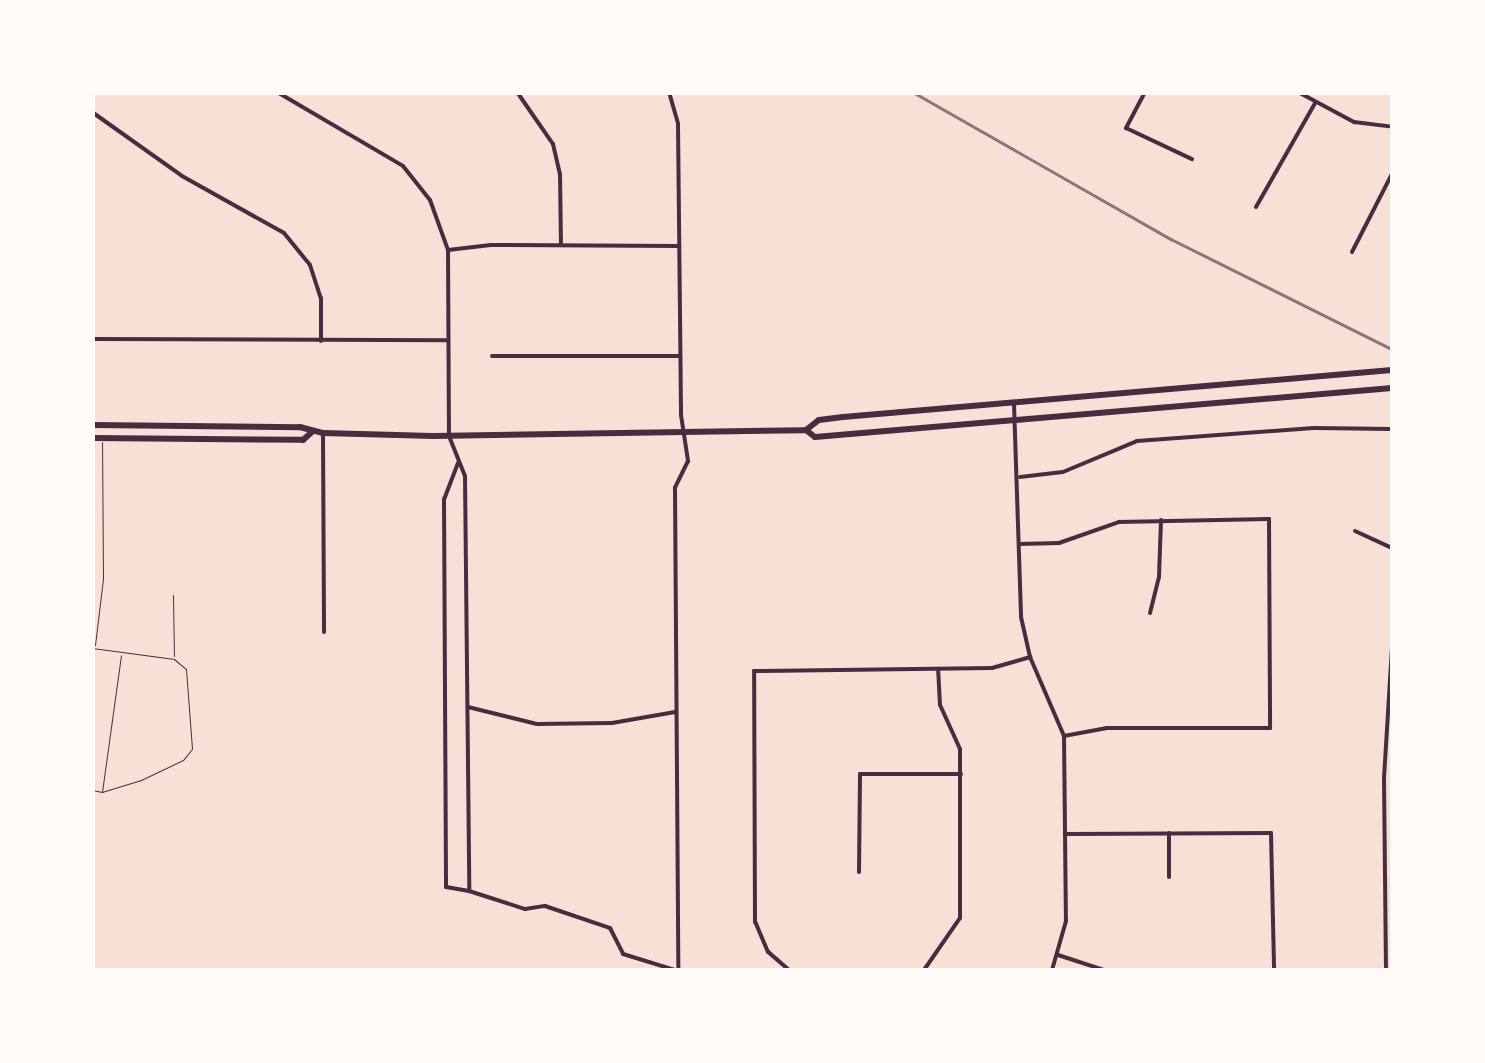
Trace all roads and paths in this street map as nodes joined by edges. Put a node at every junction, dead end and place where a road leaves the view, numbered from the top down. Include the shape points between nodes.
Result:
1 (277, 92) edge
2 (517, 92) edge
3 (669, 92) edge
4 (1145, 92) edge
5 (1298, 92) edge
6 (1315, 103) junction
7 (92, 112) edge
8 (1392, 128) edge
9 (1192, 159) dead end
10 (1392, 174) edge
11 (1256, 206) dead end
12 (561, 245) junction
13 (679, 246) junction
14 (448, 250) junction
15 (1352, 252) dead end
16 (92, 340) edge
17 (321, 340) junction
18 (449, 340) junction
19 (492, 356) dead end
20 (680, 356) junction
21 (1392, 370) edge
22 (1390, 388) edge
23 (1014, 404) junction
24 (1016, 422) junction
25 (92, 425) edge
26 (806, 430) junction
27 (1392, 430) edge
28 (312, 432) junction
29 (323, 433) junction
30 (684, 433) junction
31 (449, 436) junction
32 (97, 438) edge
33 (458, 462) junction
34 (1018, 477) junction
35 (92, 506) edge
36 (102, 506) junction
37 (1161, 520) junction
38 (1355, 531) dead end
39 (1019, 544) junction
40 (1392, 548) edge
41 (173, 596) dead end
42 (1150, 612) dead end
43 (324, 632) dead end
44 (94, 648) edge
45 (1392, 648) edge
46 (122, 652) junction
47 (1030, 657) junction
48 (174, 660) junction
49 (938, 669) junction
50 (468, 707) junction
51 (676, 711) junction
52 (1064, 736) junction
53 (961, 774) junction
54 (1384, 778) junction
55 (1392, 778) edge
56 (92, 790) edge
57 (102, 792) junction
58 (1169, 833) junction
59 (1066, 834) junction
60 (859, 872) dead end
61 (1169, 877) dead end
62 (469, 891) junction
63 (1058, 955) junction
64 (677, 970) edge
65 (788, 970) edge
66 (924, 970) edge
67 (1052, 970) edge
68 (1104, 970) edge
69 (1274, 970) edge
70 (1386, 970) edge

1 - 14 street via 402,166 430,200
2 - 12 street via 552,144 560,174
3 - 13 street via 678,124
4 - 9 street via 1126,128
5 - 6 street
6 - 8 street via 1354,122
6 - 11 street
7 - 17 street via 182,176 284,234 316,281
10 - 15 street
12 - 13 street
12 - 14 street
13 - 20 street
14 - 18 street
16 - 17 street
17 - 18 street
18 - 31 street
19 - 20 street
20 - 30 street
21 - 23 main road
22 - 24 main road
23 - 24 street
23 - 26 main road via 831,418
24 - 26 main road via 815,437
24 - 34 street
25 - 28 main road via 300,426
26 - 30 main road
27 - 34 street via 1314,428 1137,441 1063,472
28 - 29 main road
28 - 32 main road via 303,440
29 - 31 main road
29 - 43 street
30 - 31 main road
30 - 51 street via 688,461 675,488
31 - 33 street
32 - 36 lane
33 - 50 street via 465,476
33 - 62 street via 444,499 446,887
34 - 39 street
35 - 36 lane
36 - 44 lane via 103,580
37 - 39 street via 1119,522 1059,543
37 - 42 street
37 - 52 street via 1268,518 1270,728 1107,728
38 - 40 street
39 - 47 street via 1021,617
41 - 48 lane
44 - 46 lane
45 - 54 street
46 - 48 lane
46 - 57 lane
47 - 49 street via 992,668
47 - 52 street
48 - 57 lane via 186,669 190,685 192,749 183,760
49 - 53 street via 940,705 960,749
49 - 65 street via 754,671 755,922 768,952
50 - 51 street via 537,724 612,723
50 - 62 street
51 - 64 street
52 - 59 street
53 - 60 street via 860,774
53 - 66 street via 960,918
54 - 55 street
54 - 70 street
56 - 57 lane
58 - 59 street
58 - 61 street
58 - 69 street via 1271,833
59 - 63 street via 1066,921
62 - 64 street via 610,928 623,954
63 - 67 street
63 - 68 street

